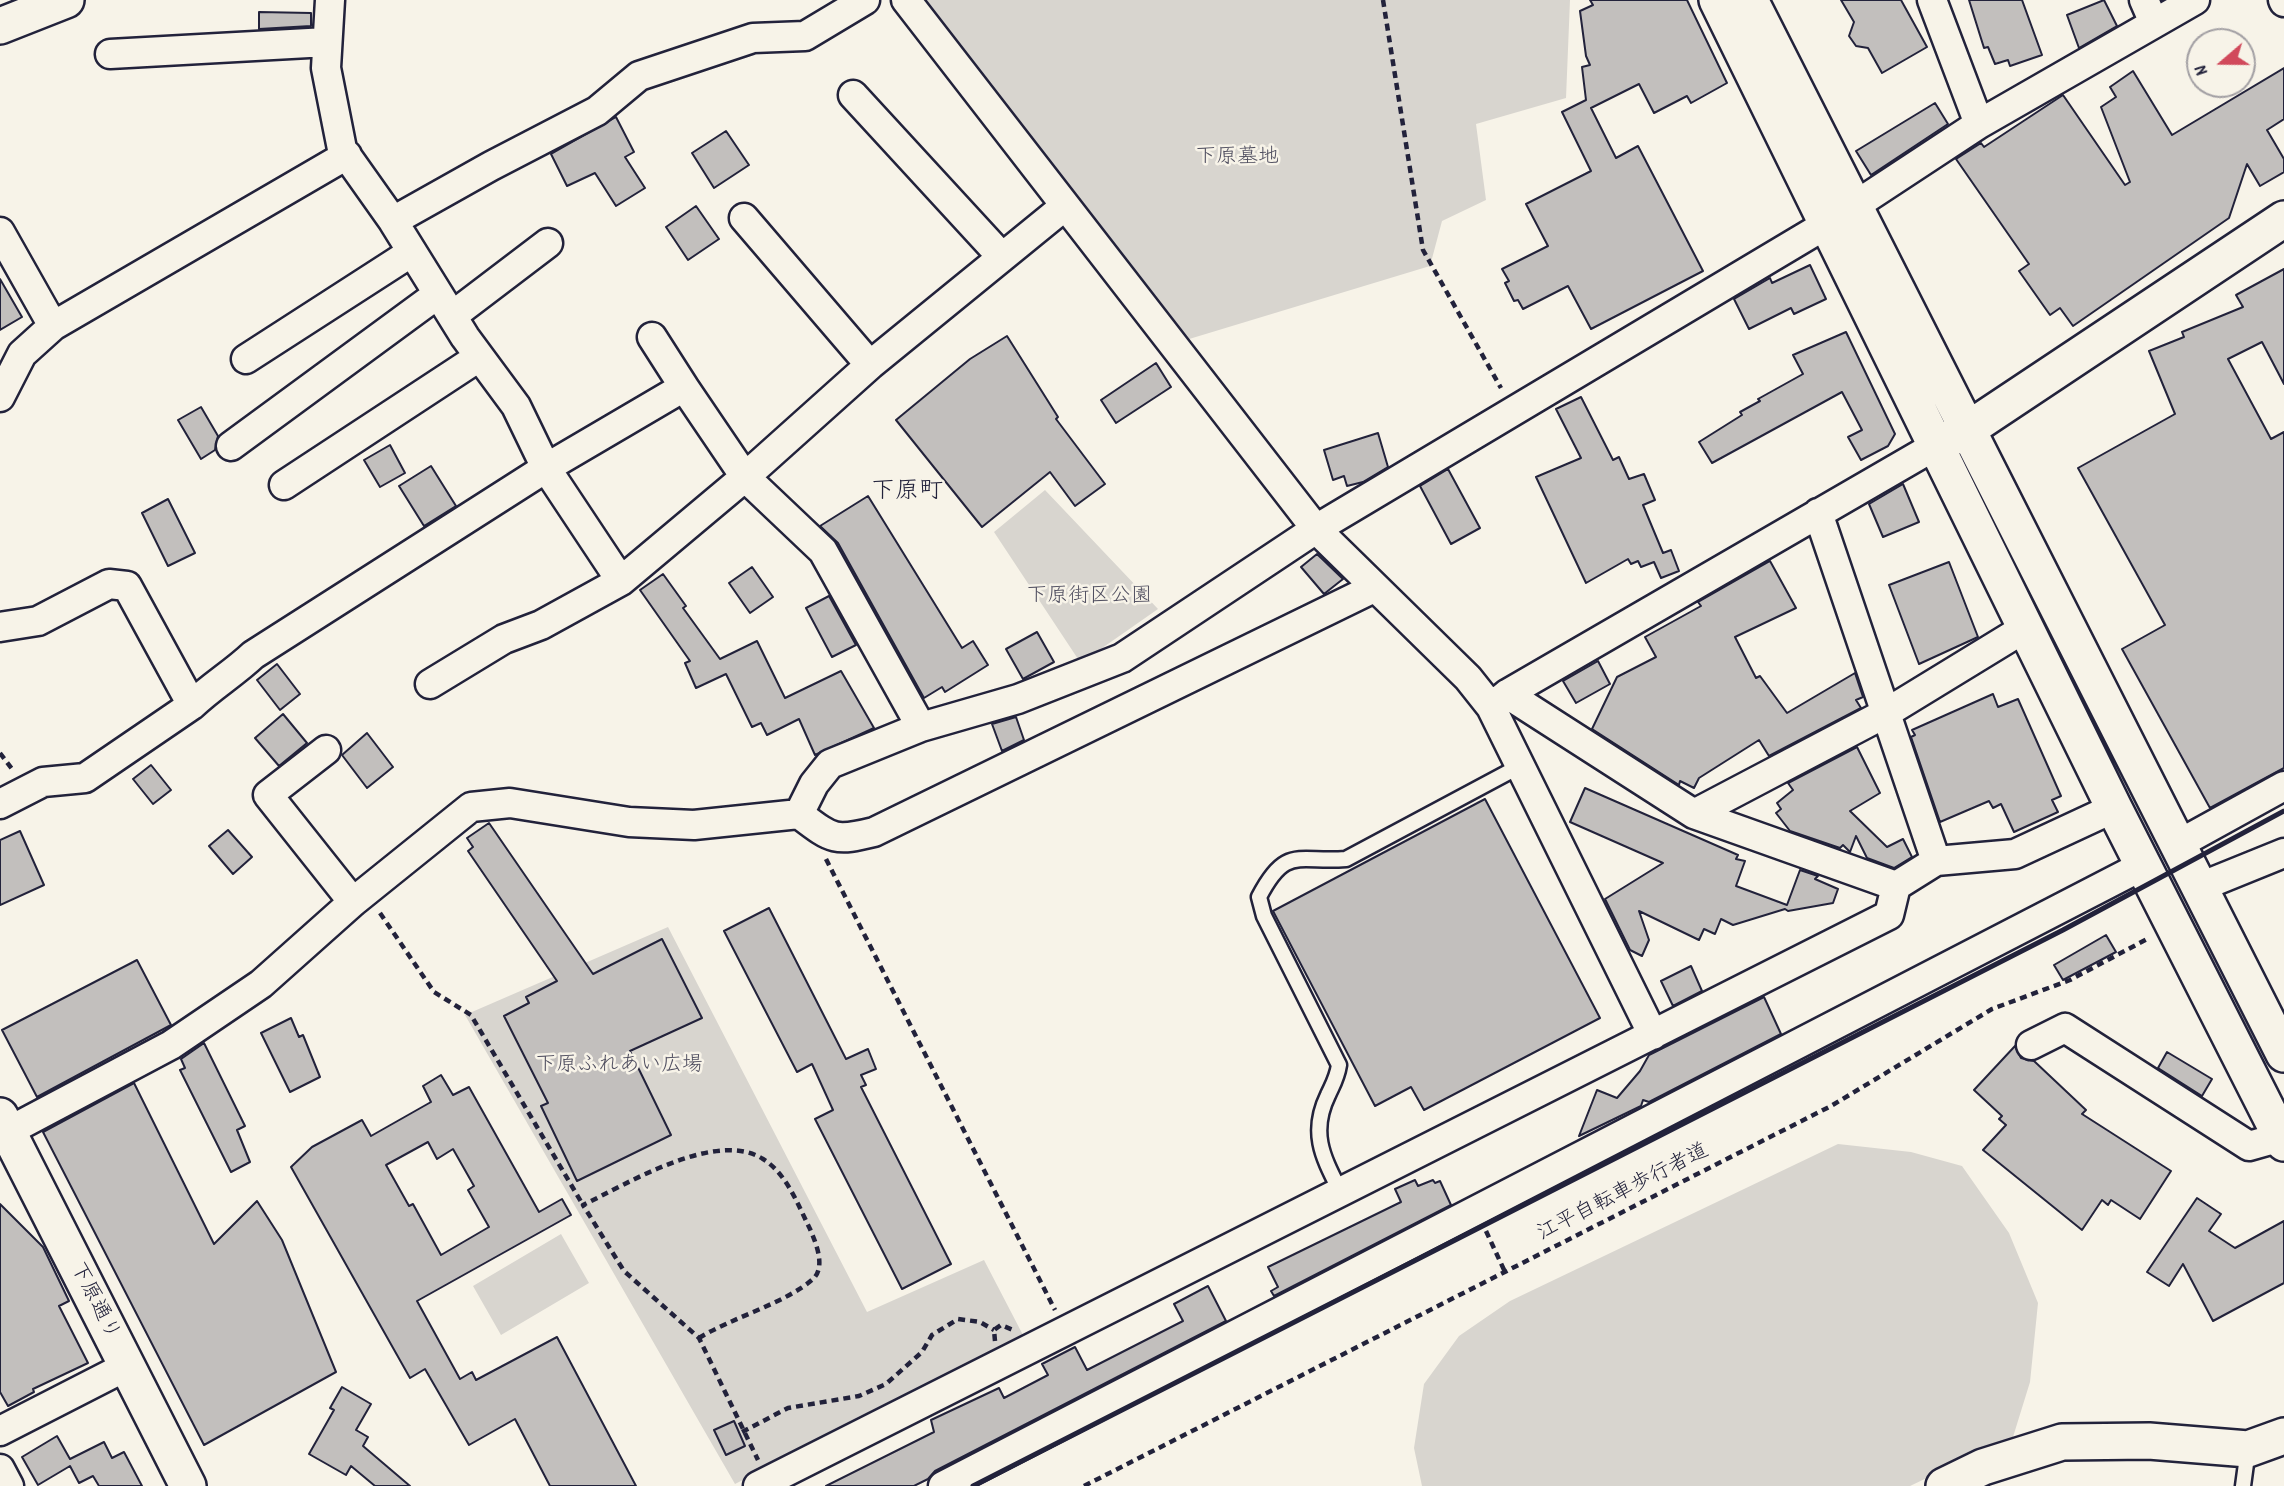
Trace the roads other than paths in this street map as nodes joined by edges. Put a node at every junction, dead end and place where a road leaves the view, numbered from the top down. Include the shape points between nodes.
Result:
1 (66, 0) edge
2 (330, 0) edge
3 (866, 0) edge
4 (906, 0) edge
5 (1717, 0) edge
6 (1750, 0) edge
7 (1932, 0) edge
8 (2195, 0) edge
9 (2149, 12) edge
10 (0, 26) edge
11 (327, 42) junction
12 (110, 54) dead end
13 (853, 95) dead end
14 (1979, 124) junction
15 (346, 155) junction
16 (1066, 206) junction
17 (1840, 215) junction
18 (744, 218) dead end
19 (2284, 219) edge
20 (393, 221) junction
21 (0, 232) edge
22 (548, 243) dead end
23 (412, 252) junction
24 (1002, 257) junction
25 (445, 305) junction
26 (53, 327) junction
27 (652, 337) dead end
28 (479, 357) junction
29 (246, 359) dead end
30 (870, 365) junction
31 (684, 387) junction
32 (0, 397) edge
33 (1967, 430) junction
34 (231, 446) dead end
35 (1935, 446) junction
36 (546, 468) junction
37 (746, 477) junction
38 (284, 485) dead end
39 (1818, 513) junction
40 (1316, 528) junction
41 (621, 581) junction
42 (1374, 588) junction
43 (0, 627) edge
44 (2025, 628) junction
45 (430, 684) dead end
46 (1499, 701) junction
47 (192, 705) junction
48 (1886, 713) junction
49 (921, 727) junction
50 (326, 750) dead end
51 (1520, 766) junction
52 (2284, 786) edge
53 (0, 804) edge
54 (2114, 808) junction
55 (1694, 814) junction
56 (810, 822) junction
57 (2177, 845) junction
58 (2284, 853) edge
59 (1936, 861) junction
60 (2144, 865) junction
61 (1896, 887) junction
62 (2200, 887) junction
63 (359, 897) junction
64 (1653, 1035) junction
65 (2031, 1045) dead end
66 (2284, 1054) edge
67 (4, 1124) edge
68 (2283, 1133) edge
69 (1341, 1193) junction
70 (125, 1367) junction
71 (0, 1431) edge
72 (2284, 1436) edge
73 (2248, 1449) junction
74 (0, 1469) edge
75 (761, 1478) edge
76 (9, 1486) edge
77 (188, 1486) edge
78 (943, 1486) edge
79 (1944, 1486) edge
80 (2243, 1486) edge

1 - 10 street
2 - 11 street
3 - 20 street via 806,36 753,38 639,76 597,111
4 - 16 street
5 - 17 street
6 - 17 street
7 - 14 street
8 - 9 street
9 - 14 street
11 - 12 street
11 - 15 street via 326,68
13 - 24 street
14 - 17 street
15 - 20 street
15 - 26 street
16 - 24 street
16 - 40 street
17 - 33 street
17 - 35 street
17 - 40 street
18 - 30 street
19 - 33 street
20 - 23 street
21 - 26 street
22 - 25 street
23 - 25 street
23 - 29 street
24 - 30 street
25 - 28 street
25 - 34 street
26 - 32 street via 22,354
27 - 31 street
28 - 36 street via 516,406
28 - 38 street
30 - 37 street
31 - 36 street
31 - 37 street
33 - 35 street
33 - 57 street
35 - 39 street
35 - 44 street
36 - 41 street
36 - 47 street via 253,655
37 - 41 street
37 - 49 street via 822,551
39 - 46 street
39 - 48 street
40 - 42 street
40 - 49 street via 1122,658 1018,699
41 - 45 street via 541,625 504,639
42 - 46 street via 1468,678
42 - 56 street via 874,832 841,840
43 - 47 street via 38,621 109,584 120,583 127,586
44 - 48 street
44 - 54 street
46 - 51 street
46 - 55 street
47 - 53 street via 85,778 43,782
48 - 55 street
48 - 59 street
49 - 56 street via 830,764 814,784
50 - 63 street via 268,795
51 - 64 street
51 - 69 lane via 1346,859 1304,857 1284,862 1259,897 1264,916 1339,1065 1320,1120 1319,1149
52 - 57 street
54 - 59 street via 2015,854
54 - 60 street
55 - 61 street
56 - 63 street via 694,825 629,822 510,803 471,807
57 - 62 street
58 - 62 street
59 - 61 street
60 - 68 street
60 - 78 street
61 - 64 street via 1889,915
62 - 66 street
63 - 67 street via 261,984 182,1038
64 - 69 street
65 - 68 street via 2066,1028 2249,1146
67 - 70 street, 下原通り
69 - 75 street
70 - 71 street
70 - 77 street, 下原通り
72 - 73 street
73 - 79 street via 2149,1441 2062,1442 1983,1467
73 - 80 lane
74 - 76 street

